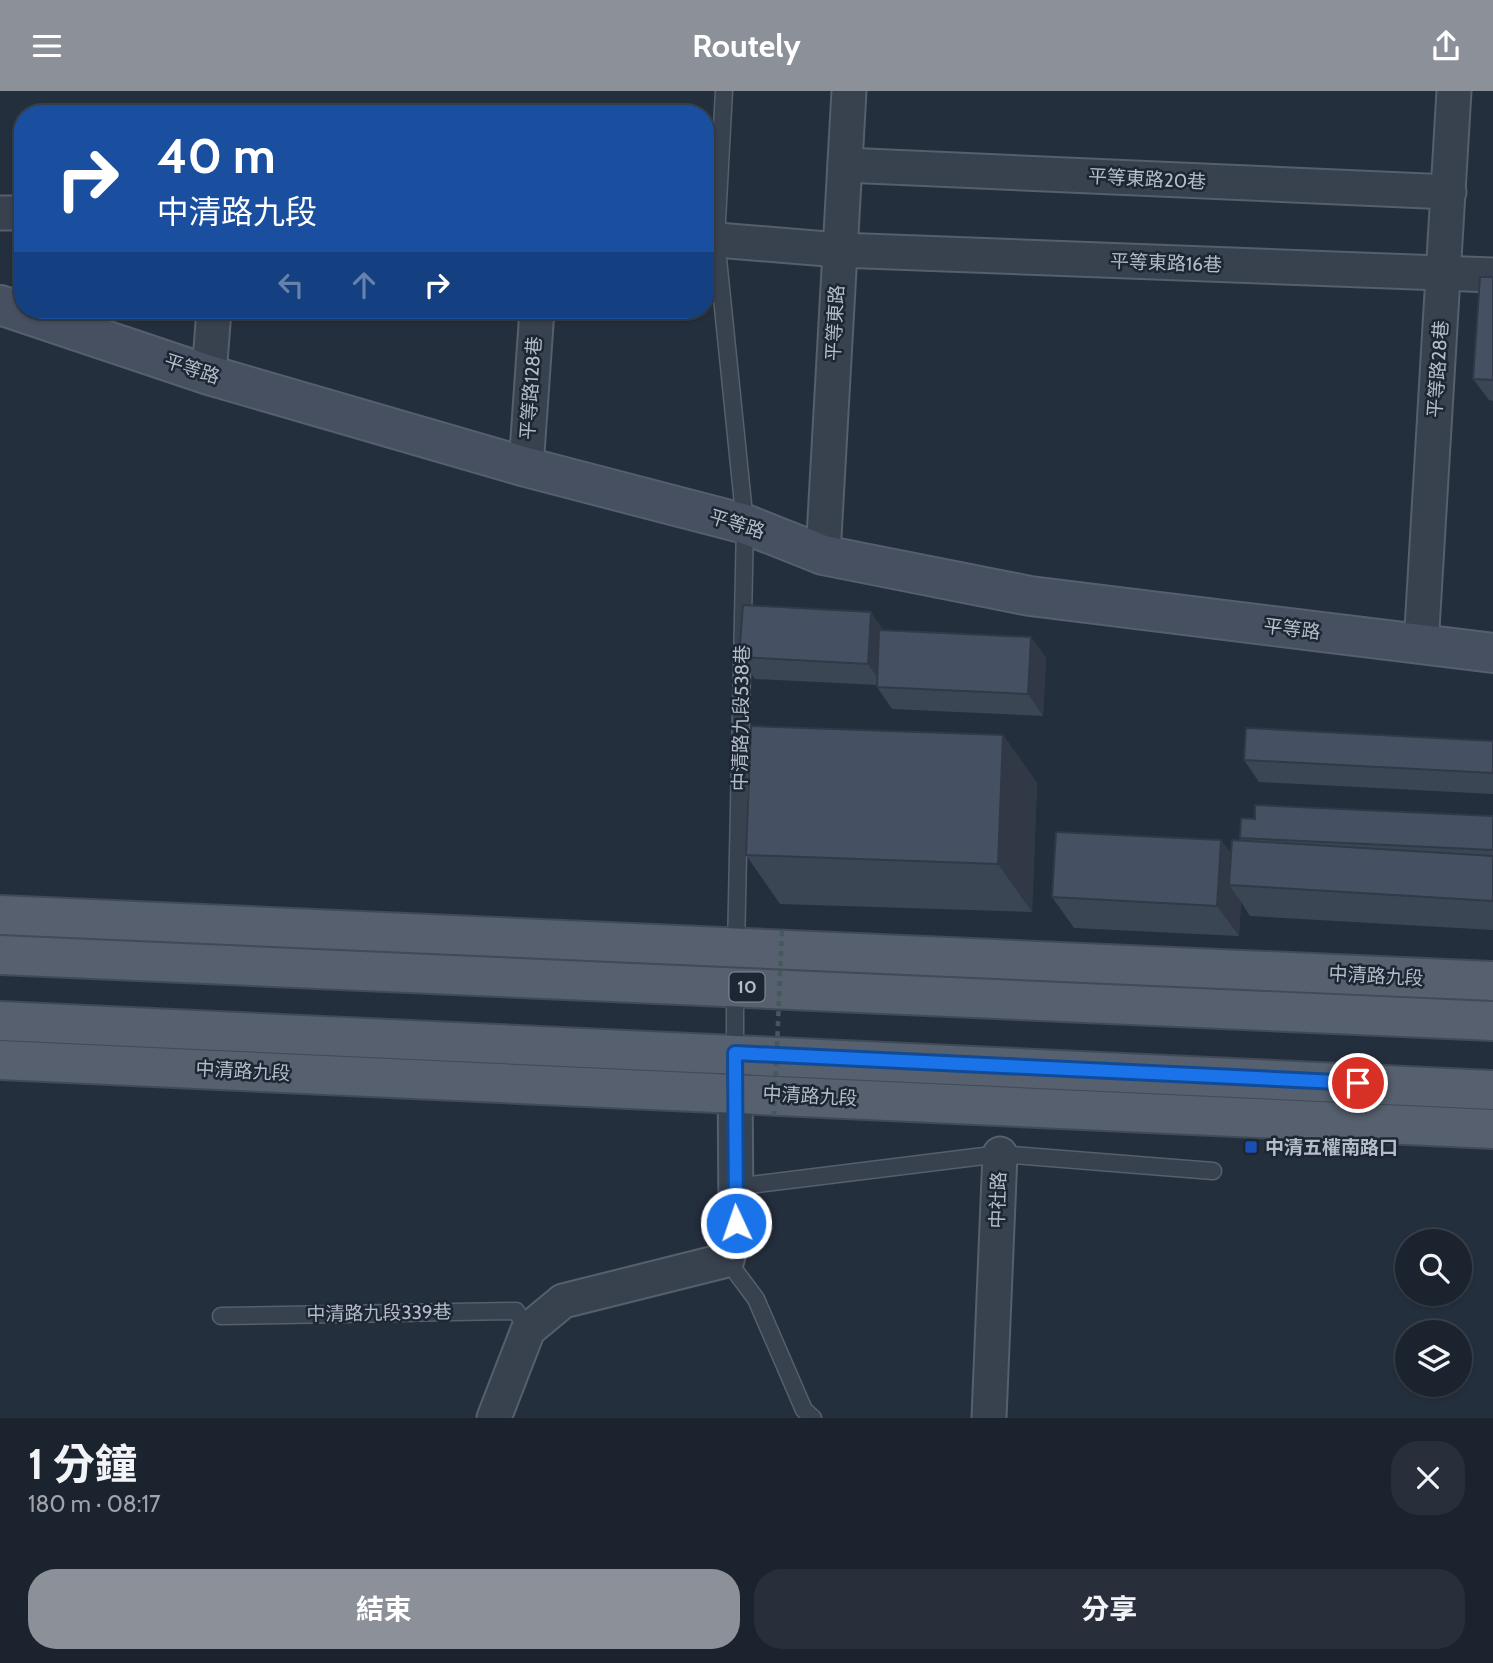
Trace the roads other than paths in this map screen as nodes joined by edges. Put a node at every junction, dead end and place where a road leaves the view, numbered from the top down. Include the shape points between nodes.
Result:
1 (724, 91) edge
2 (849, 91) edge
3 (1454, 91) edge
4 (845, 165) junction
5 (1449, 192) junction
6 (714, 205) edge
7 (714, 239) edge
8 (839, 250) junction
9 (714, 264) edge
10 (1444, 273) junction
11 (1493, 275) edge
12 (42, 319) edge
13 (213, 319) edge
14 (536, 319) edge
15 (209, 375) junction
16 (526, 467) junction
17 (745, 524) junction
18 (823, 555) junction
19 (1421, 646) junction
20 (1493, 653) edge
21 (0, 915) edge
22 (0, 955) edge
23 (736, 967) junction
24 (1493, 981) edge
25 (0, 1021) edge
26 (1493, 1021) edge
27 (735, 1053) junction
28 (0, 1060) edge
29 (1493, 1090) edge
30 (734, 1092) junction
31 (1493, 1129) edge
32 (1000, 1154) junction
33 (1213, 1171) dead end
34 (734, 1187) junction
35 (727, 1260) junction
36 (221, 1316) dead end
37 (528, 1330) junction
38 (494, 1418) edge
39 (813, 1418) edge
40 (989, 1418) edge

1 - 6 lane, 中清路九段538巷
2 - 4 street, 平等東路
3 - 5 street, 平等路28巷
4 - 5 street, 平等東路20巷
4 - 8 street, 平等東路
5 - 10 street, 平等路28巷
7 - 8 street, 平等東路16巷
8 - 10 street, 平等東路16巷
8 - 18 street, 平等東路
9 - 17 lane, 中清路九段538巷
10 - 11 street, 平等東路16巷
10 - 19 street, 平等路28巷
12 - 15 street, 平等路
13 - 15 street
14 - 16 street, 平等路128巷
15 - 16 street, 平等路
16 - 17 street, 平等路
17 - 18 street, 平等路
17 - 23 lane, 中清路九段538巷
18 - 19 street, 平等路 via 1030,596
19 - 20 street, 平等路
21 - 23 main road, 中清路九段
22 - 23 main road, 中清路九段 / 10
23 - 24 main road, 中清路九段
23 - 26 main road, 中清路九段 / 10
23 - 27 lane, 中清路九段538巷
25 - 27 main road, 中清路九段
27 - 29 main road, 中清路九段
27 - 30 street
28 - 30 main road, 中清路九段
30 - 31 main road, 中清路九段
30 - 34 street
32 - 33 lane, 中社路
32 - 34 lane
32 - 40 street, 中社路
34 - 35 street via 736,1223
35 - 37 street via 563,1301
35 - 39 lane via 756,1299 804,1410
36 - 37 lane, 中清路九段339巷 via 516,1311
37 - 38 street

